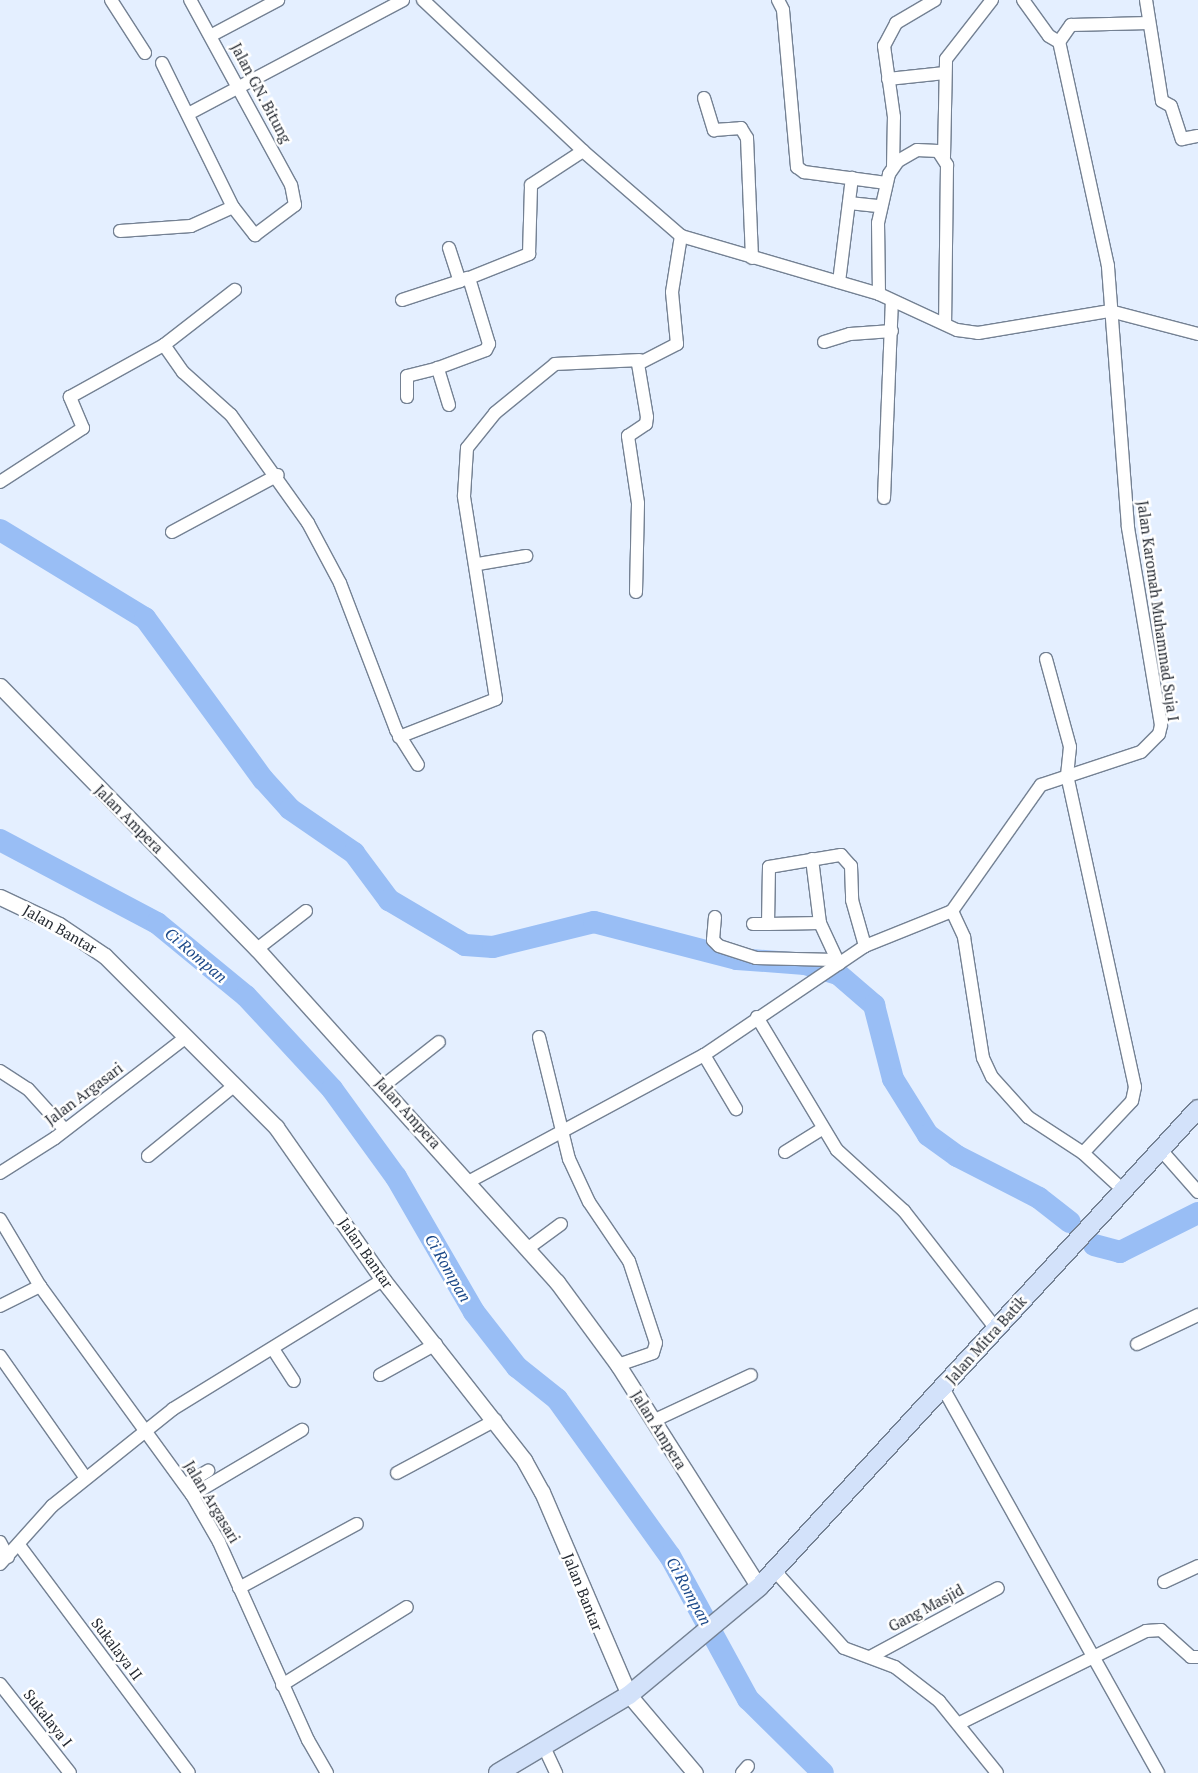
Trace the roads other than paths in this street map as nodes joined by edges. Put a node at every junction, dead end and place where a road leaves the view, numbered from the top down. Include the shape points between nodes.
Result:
1 (111, 0) edge
2 (190, 0) edge
3 (403, 0) edge
4 (423, 0) edge
5 (778, 0) edge
6 (935, 0) edge
7 (992, 0) edge
8 (1023, 0) edge
9 (1146, 0) edge
10 (273, 1) edge
11 (1149, 23) junction
12 (212, 35) junction
13 (1059, 42) junction
14 (145, 53) dead end
15 (162, 63) dead end
16 (945, 73) junction
17 (888, 79) junction
18 (238, 84) junction
19 (704, 98) dead end
20 (190, 113) junction
21 (1198, 136) edge
22 (583, 151) junction
23 (944, 157) junction
24 (893, 167) junction
25 (852, 178) junction
26 (886, 182) junction
27 (848, 203) junction
28 (880, 206) junction
29 (233, 207) junction
30 (120, 231) dead end
31 (681, 236) junction
32 (449, 248) dead end
33 (752, 258) junction
34 (464, 279) junction
35 (839, 282) junction
36 (236, 290) dead end
37 (879, 294) junction
38 (402, 300) dead end
39 (892, 301) junction
40 (1110, 311) junction
41 (945, 324) junction
42 (892, 331) junction
43 (1198, 334) edge
44 (824, 342) dead end
45 (164, 345) junction
46 (640, 360) junction
47 (438, 368) junction
48 (407, 397) dead end
49 (449, 405) dead end
50 (278, 474) junction
51 (0, 482) edge
52 (884, 498) dead end
53 (172, 532) dead end
54 (526, 556) dead end
55 (478, 564) junction
56 (636, 592) dead end
57 (1046, 659) dead end
58 (0, 686) edge
59 (399, 737) junction
60 (418, 765) dead end
61 (1067, 775) junction
62 (812, 859) junction
63 (0, 897) edge
64 (306, 911) dead end
65 (952, 911) junction
66 (715, 917) dead end
67 (820, 922) junction
68 (753, 924) dead end
69 (768, 924) junction
70 (865, 946) junction
71 (257, 949) junction
72 (831, 968) junction
73 (757, 1017) junction
74 (539, 1037) dead end
75 (185, 1038) junction
76 (439, 1042) dead end
77 (704, 1055) junction
78 (0, 1071) edge
79 (235, 1085) junction
80 (383, 1086) junction
81 (736, 1109) dead end
82 (1198, 1109) edge
83 (562, 1129) junction
84 (822, 1129) junction
85 (65, 1130) junction
86 (1161, 1150) junction
87 (785, 1152) dead end
88 (1083, 1153) junction
89 (148, 1156) dead end
90 (0, 1173) edge
91 (470, 1181) junction
92 (1122, 1190) junction
93 (1198, 1192) edge
94 (0, 1218) edge
95 (561, 1224) dead end
96 (4, 1234) edge
97 (527, 1249) junction
98 (383, 1280) junction
99 (40, 1286) junction
100 (0, 1306) edge
101 (1198, 1315) edge
102 (996, 1330) junction
103 (436, 1344) junction
104 (1137, 1344) dead end
105 (273, 1349) junction
106 (0, 1356) edge
107 (618, 1365) junction
108 (380, 1375) dead end
109 (751, 1375) dead end
110 (294, 1381) dead end
111 (944, 1388) junction
112 (496, 1420) junction
113 (653, 1421) junction
114 (302, 1430) dead end
115 (144, 1433) junction
116 (208, 1471) dead end
117 (397, 1473) dead end
118 (85, 1477) junction
119 (189, 1490) junction
120 (357, 1524) dead end
121 (0, 1542) edge
122 (19, 1545) junction
123 (4, 1561) edge
124 (1198, 1566) edge
125 (775, 1571) junction
126 (1164, 1582) dead end
127 (758, 1587) junction
128 (239, 1588) junction
129 (998, 1588) dead end
130 (407, 1607) dead end
131 (870, 1657) junction
132 (1198, 1657) edge
133 (1095, 1658) junction
134 (0, 1684) edge
135 (282, 1685) junction
136 (628, 1695) junction
137 (958, 1724) junction
138 (544, 1747) junction
139 (70, 1773) edge
140 (189, 1773) edge
141 (327, 1773) edge
142 (498, 1773) edge
143 (556, 1773) edge
144 (695, 1773) edge
145 (997, 1773) edge
146 (1158, 1773) edge

1 - 14 street
2 - 12 street, Jalan GN. Bitung
3 - 18 street
4 - 22 street
5 - 25 street via 783,10 795,163 804,172
6 - 17 street via 902,18 889,34 883,57
7 - 16 street via 950,52
8 - 13 street via 1049,36
9 - 11 street
10 - 12 street
11 - 13 street via 1071,26
11 - 21 street via 1162,101 1171,106 1182,139
12 - 18 street, Jalan GN. Bitung
13 - 40 street, Jalan Karomah Muhammad Suja I via 1108,266
15 - 20 street
16 - 17 street via 929,78
16 - 23 street
17 - 24 street via 894,118
18 - 20 street
18 - 29 street, Jalan GN. Bitung via 291,185 295,205 255,235 250,234
19 - 33 street via 714,130 741,128 749,144
20 - 29 street
22 - 31 street
22 - 34 street via 531,185 529,254
23 - 24 street via 938,151 917,150
23 - 41 street
24 - 26 street
25 - 26 street
25 - 27 street
26 - 28 street
27 - 28 street
27 - 35 street
28 - 37 street
29 - 30 street via 191,226
31 - 33 street
31 - 46 street via 672,292 677,344
32 - 34 street
33 - 35 street
34 - 38 street
34 - 47 street via 490,344 486,350
35 - 37 street
36 - 45 street
37 - 39 street
39 - 41 street
39 - 42 street
40 - 41 street via 978,333
40 - 43 street
40 - 61 street, Jalan Karomah Muhammad Suja I via 1128,527 1161,725 1152,744 1141,752
42 - 44 street via 850,334
42 - 52 street
45 - 50 street via 183,372 231,415
45 - 51 street via 70,397 83,428
46 - 55 street via 554,364 495,413 467,448 464,496
46 - 56 street via 637,373 646,424 628,436 638,503
47 - 48 street via 407,376
47 - 49 street
50 - 53 street
50 - 59 street via 340,583
54 - 55 street
55 - 59 street via 496,699
57 - 61 street via 1070,747
58 - 71 street, Jalan Ampera
59 - 60 street
61 - 65 street, Jalan Karomah Muhammad Suja I via 1036,790
61 - 88 street via 1135,1087 1132,1101
62 - 67 street
62 - 69 street via 778,864 766,870
62 - 70 street via 841,855 851,866 852,900
63 - 75 street, Jalan Bantar via 59,925 105,956
64 - 71 street
65 - 70 street
65 - 88 street via 964,937 983,1058 992,1077 1028,1117
66 - 72 street via 713,940 719,946 756,958
67 - 69 street
67 - 72 street
68 - 69 street
70 - 72 street
71 - 80 street, Jalan Ampera
72 - 73 street
73 - 77 street
73 - 84 street
74 - 83 street
75 - 79 street, Jalan Bantar
75 - 85 street, Jalan Argasari
76 - 80 street
77 - 81 street
77 - 83 street
78 - 85 street via 28,1089
79 - 89 street
79 - 98 street, Jalan Bantar via 276,1127
80 - 91 street, Jalan Ampera
82 - 86 main road, Jalan Mitra Batik
83 - 91 street
83 - 107 street via 580,1185 629,1261 656,1343 653,1353
84 - 87 street
84 - 102 street via 837,1150 904,1211
85 - 90 street, Jalan Argasari
86 - 92 main road, Jalan Mitra Batik
86 - 93 street
88 - 92 street
91 - 97 street, Jalan Ampera
92 - 102 main road, Jalan Mitra Batik
94 - 96 street, Jalan Argasari
95 - 97 street
96 - 99 street, Jalan Argasari
97 - 107 street, Jalan Ampera
98 - 103 street, Jalan Bantar
98 - 105 street
99 - 100 street
99 - 115 street, Jalan Argasari
101 - 104 street
102 - 111 main road, Jalan Mitra Batik
103 - 108 street
103 - 112 street, Jalan Bantar
105 - 110 street
105 - 115 street via 173,1408
106 - 118 street
107 - 113 street, Jalan Ampera
109 - 113 street
111 - 125 main road, Jalan Mitra Batik
111 - 133 street
112 - 117 street
112 - 136 street, Jalan Bantar via 542,1492
113 - 127 street, Jalan Ampera
114 - 119 street
115 - 118 street
115 - 119 street, Jalan Argasari
116 - 119 street
118 - 122 street
119 - 128 street, Jalan Argasari
120 - 128 street
121 - 123 street
122 - 123 street
122 - 140 street, Sukalaya II
124 - 126 street
125 - 127 main road, Jalan Mitra Batik
125 - 131 street via 844,1648
127 - 136 main road, Jalan Mitra Batik
128 - 135 street, Jalan Argasari
129 - 131 street, Gang Masjid
130 - 135 street
131 - 137 street via 910,1678
132 - 133 street via 1153,1629
133 - 137 street
133 - 146 street
134 - 139 street, Sukalaya I
135 - 141 street, Jalan Argasari
136 - 138 main road, Jalan Mitra Batik
136 - 144 street, Jalan Bantar
137 - 145 street
138 - 142 main road, Jalan Mitra Batik
138 - 143 street

